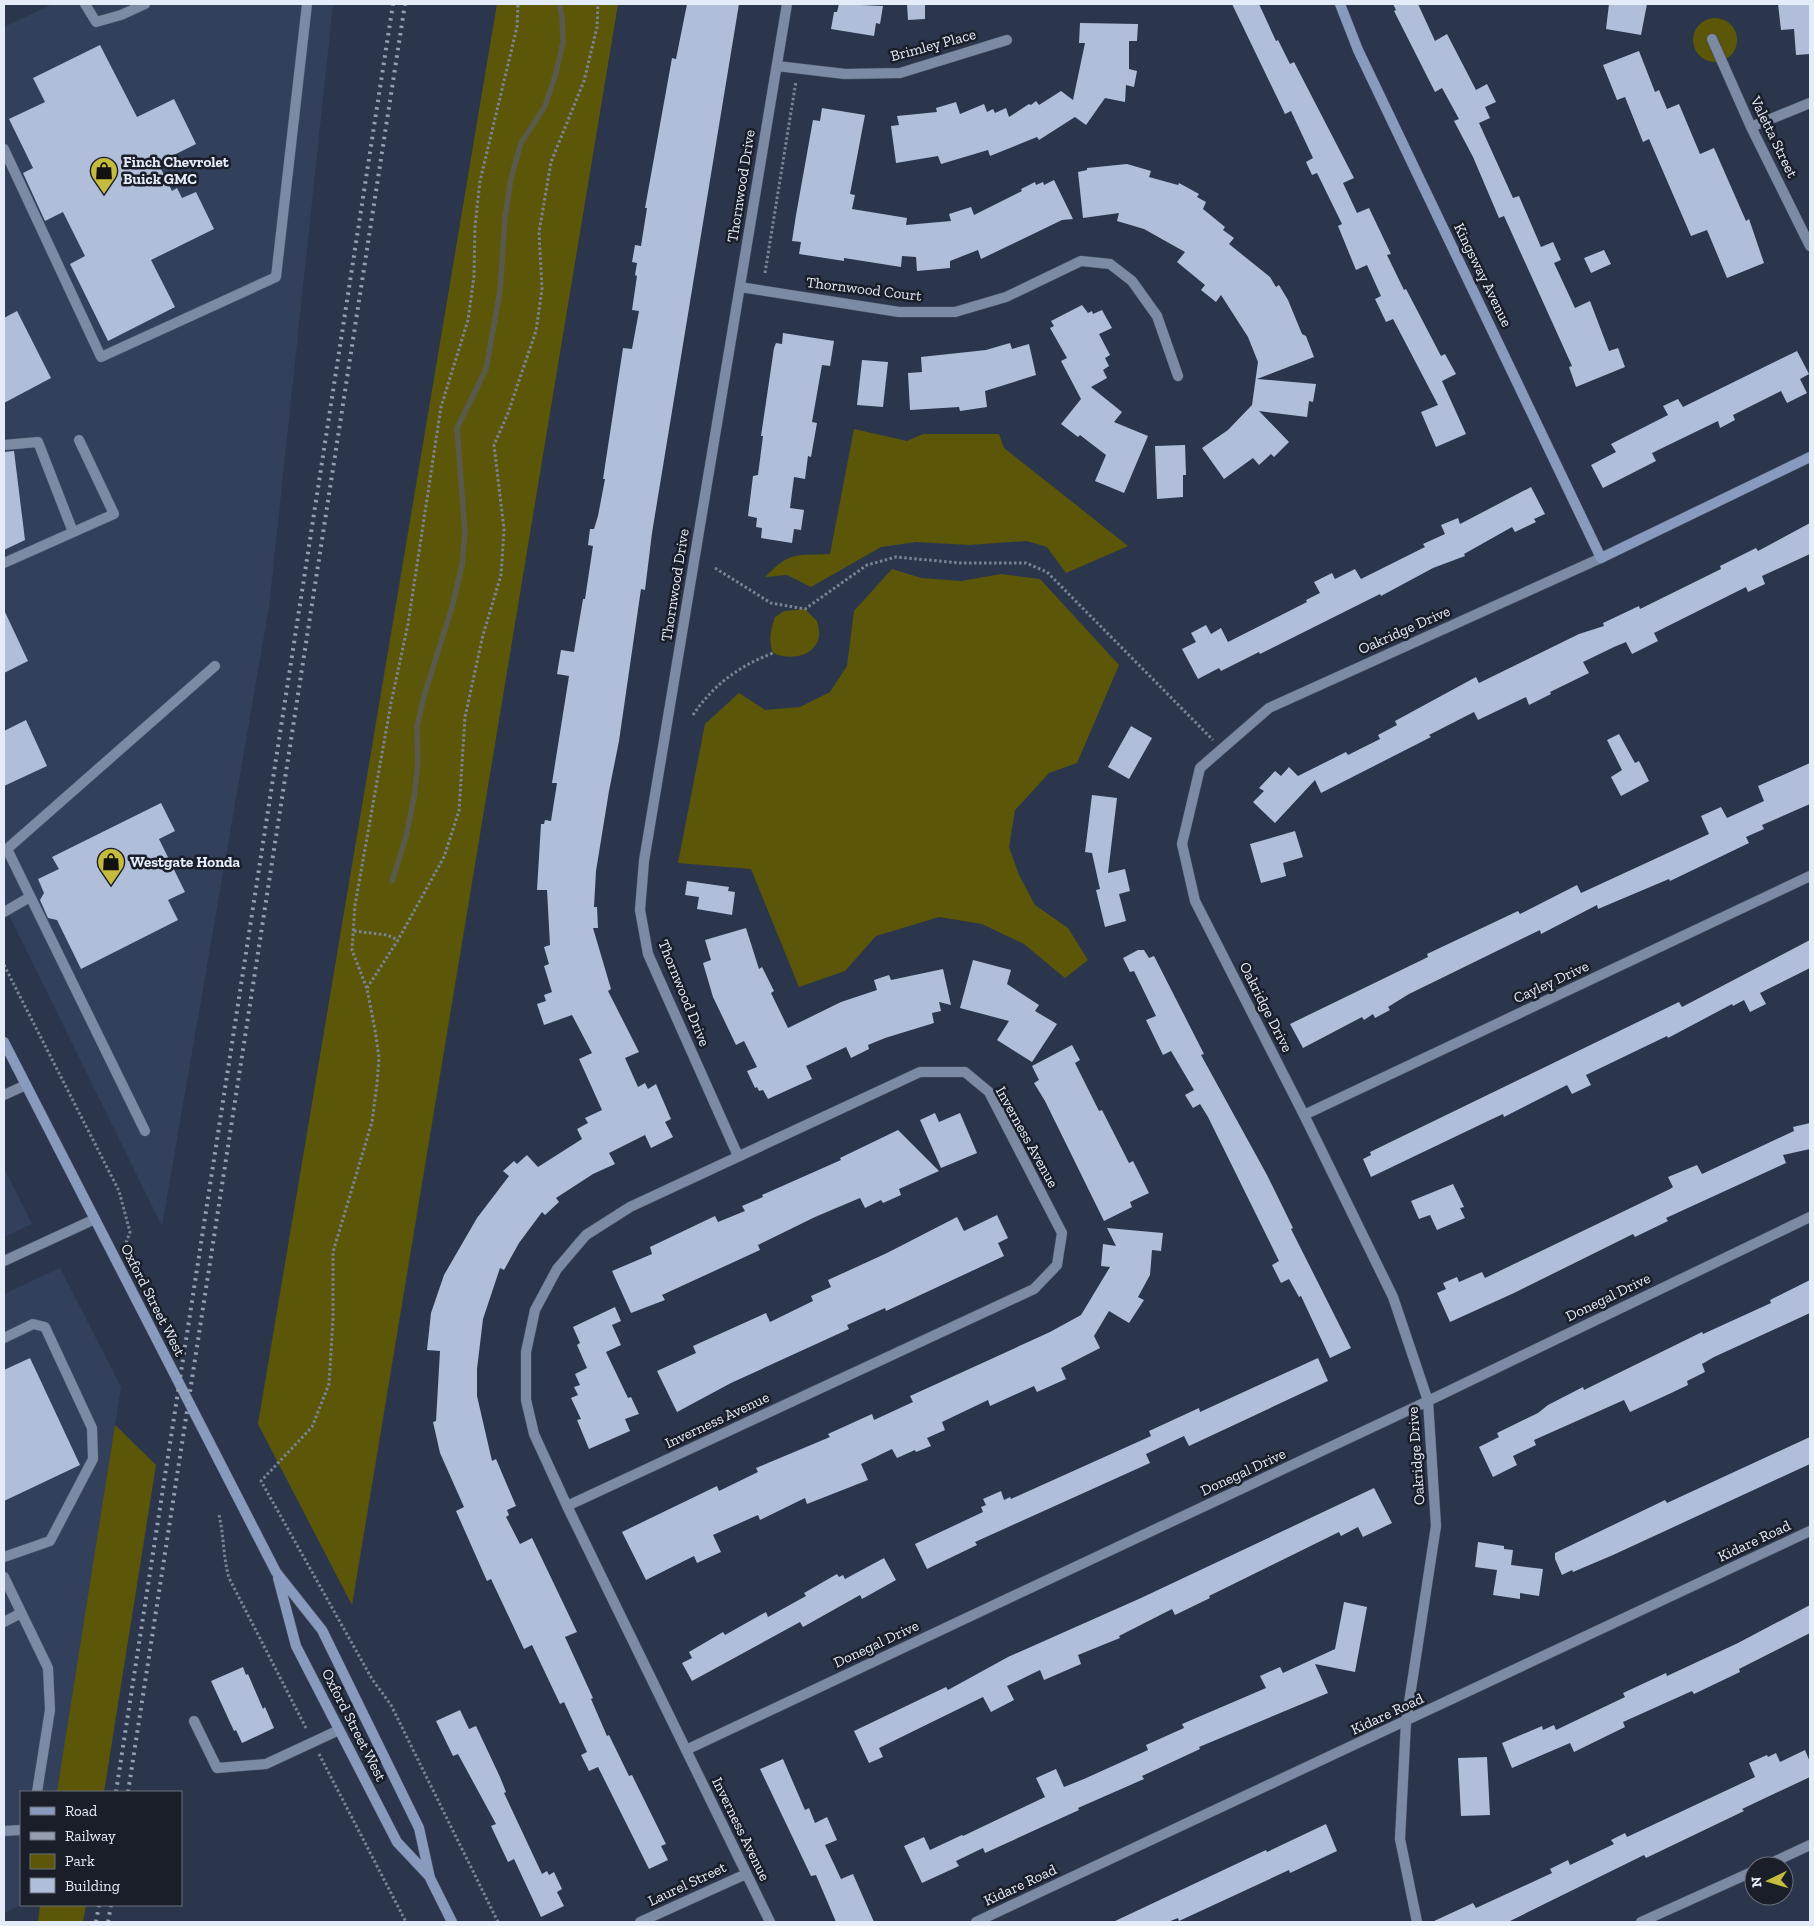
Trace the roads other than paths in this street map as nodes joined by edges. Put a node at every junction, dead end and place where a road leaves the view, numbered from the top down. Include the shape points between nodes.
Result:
1 (85, 4) edge
2 (146, 4) edge
3 (307, 4) edge
4 (787, 4) edge
5 (1340, 4) edge
6 (1712, 39) dead end
7 (1007, 40) dead end
8 (776, 66) junction
9 (1810, 103) edge
10 (1751, 127) junction
11 (4, 149) edge
12 (1810, 246) edge
13 (740, 287) junction
14 (1178, 376) dead end
15 (79, 440) dead end
16 (4, 445) edge
17 (1810, 457) edge
18 (73, 532) junction
19 (1601, 558) junction
20 (4, 564) edge
21 (215, 666) dead end
22 (1810, 876) edge
23 (30, 897) junction
24 (4, 912) edge
25 (4, 1042) edge
26 (26, 1085) junction
27 (4, 1095) edge
28 (1304, 1115) junction
29 (144, 1131) dead end
30 (738, 1156) junction
31 (1810, 1217) edge
32 (95, 1219) junction
33 (4, 1261) edge
34 (4, 1338) edge
35 (1428, 1401) junction
36 (567, 1506) junction
37 (1810, 1531) edge
38 (4, 1557) edge
39 (276, 1572) junction
40 (4, 1577) edge
41 (21, 1613) junction
42 (4, 1622) edge
43 (194, 1721) dead end
44 (1406, 1722) junction
45 (339, 1730) junction
46 (686, 1750) junction
47 (37, 1791) edge
48 (20, 1830) edge
49 (4, 1831) edge
50 (1810, 1845) edge
51 (1786, 1856) edge
52 (746, 1874) junction
53 (1744, 1876) edge
54 (430, 1878) junction
55 (452, 1922) edge
56 (640, 1922) edge
57 (770, 1922) edge
58 (976, 1922) edge
59 (1417, 1922) edge
60 (1641, 1922) edge

1 - 2 street via 96,22
3 - 11 street via 276,277 101,357
4 - 8 street, Thornwood Drive
5 - 19 main road, Kingsway Avenue via 1358,50
6 - 10 street, Valetta Street
7 - 8 street, Brimley Place via 900,73 845,74
8 - 13 street, Thornwood Drive
9 - 10 street
10 - 12 street, Valetta Street
13 - 14 street, Thornwood Court via 899,312 955,312 1006,297 1081,261 1110,264 1132,281 1157,316
13 - 30 street, Thornwood Drive via 644,861 640,910 648,954
15 - 18 street via 114,514
16 - 18 street via 38,442
17 - 19 main road, Oakridge Drive
18 - 20 street
19 - 28 street, Oakridge Drive via 1269,708 1200,768 1182,844 1195,901
21 - 23 street via 7,849
22 - 28 street, Cayley Drive
23 - 24 street
23 - 29 street
25 - 26 main road, Oxford Street West
26 - 27 street
26 - 32 main road, Oxford Street West
28 - 35 street, Oakridge Drive via 1393,1297
30 - 36 street, Inverness Avenue via 630,1207 586,1235 558,1268 535,1310 526,1352 526,1400 534,1434
30 - 36 street, Inverness Avenue via 920,1072 965,1072 989,1092 1062,1233 1057,1265 1034,1290
31 - 35 street, Donegal Drive
32 - 33 street
32 - 39 main road, Oxford Street West
34 - 38 street via 33,1324 45,1327 92,1428 93,1459 50,1540
35 - 44 street, Oakridge Drive via 1436,1526
35 - 46 street, Donegal Drive
36 - 46 street, Inverness Avenue
37 - 44 street, Kidare Road
39 - 45 main road, Oxford Street West via 296,1646
39 - 54 main road, Oxford Street West via 322,1630 419,1828
40 - 41 street
41 - 42 street
41 - 47 street via 48,1668 50,1710
43 - 45 street via 217,1768 266,1764
44 - 58 street, Kidare Road
44 - 59 street, Oakridge Drive via 1400,1839
45 - 54 main road, Oxford Street West via 397,1842
46 - 52 street, Inverness Avenue
48 - 49 street
50 - 51 street
52 - 56 street, Laurel Street
52 - 57 street, Inverness Avenue
53 - 60 street
54 - 55 main road, Oxford Street West

